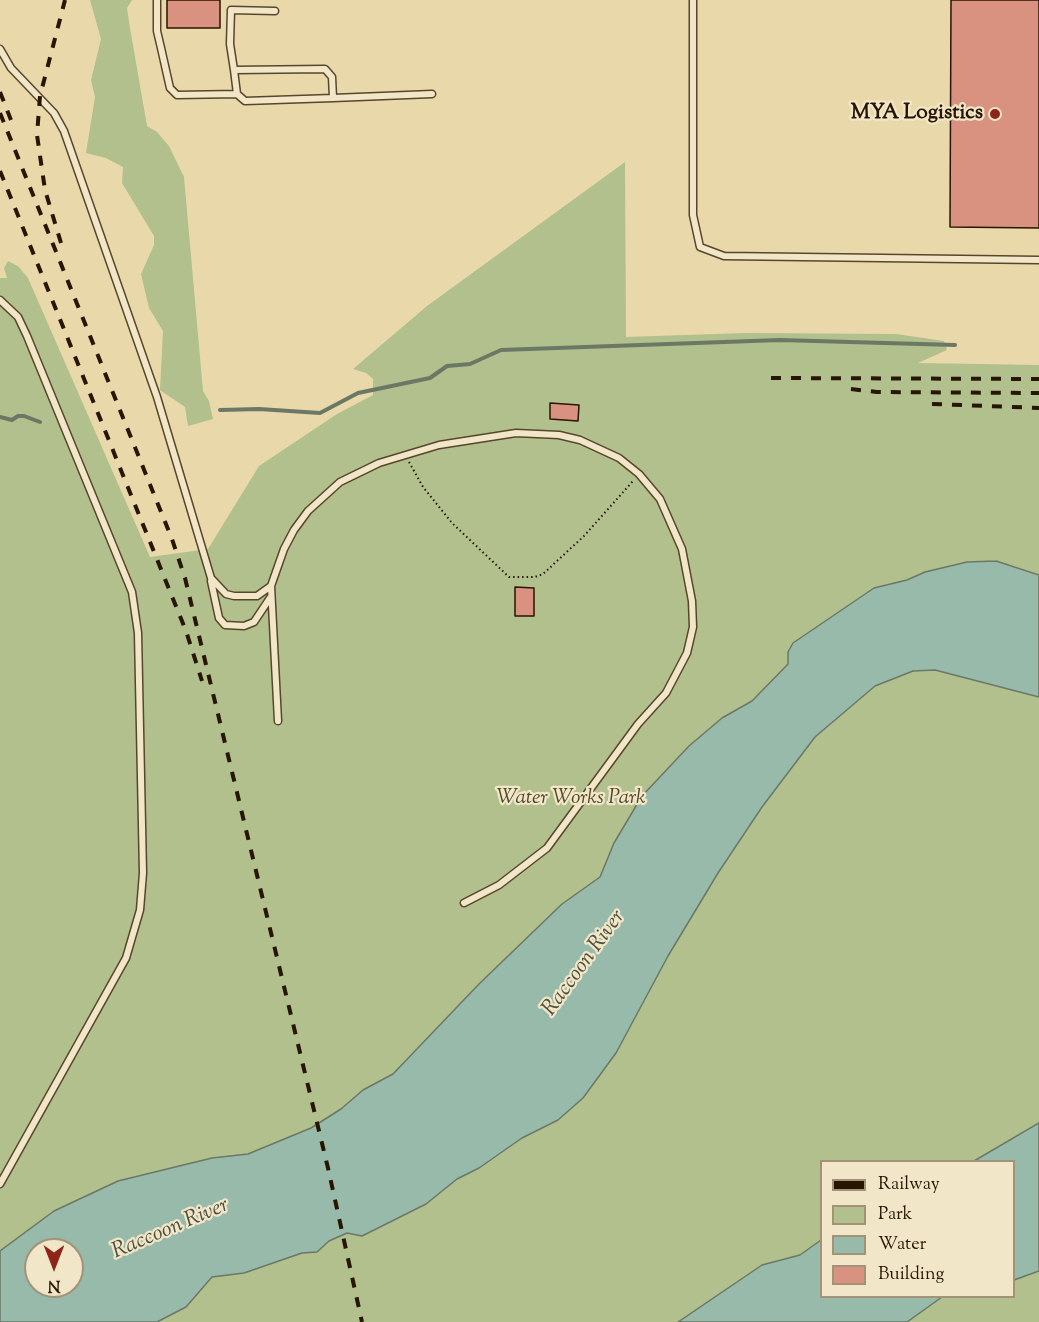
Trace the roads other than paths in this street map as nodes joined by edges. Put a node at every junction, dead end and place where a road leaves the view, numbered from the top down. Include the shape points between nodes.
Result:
1 (157, 0) edge
2 (693, 0) edge
3 (275, 11) dead end
4 (0, 49) edge
5 (234, 70) junction
6 (237, 94) junction
7 (432, 94) dead end
8 (333, 98) junction
9 (1039, 260) edge
10 (0, 300) edge
11 (211, 578) junction
12 (271, 586) junction
13 (272, 595) junction
14 (278, 721) dead end
15 (464, 903) dead end
16 (0, 1184) edge

1 - 6 lane via 158,31 170,88 177,95
2 - 9 lane via 693,215 700,247 724,256
3 - 5 lane via 231,10
4 - 11 lane via 11,68 54,113 64,131 157,397
5 - 6 lane
5 - 8 lane via 325,69 332,76
6 - 8 lane via 245,101
7 - 8 lane
10 - 16 lane via 18,317 27,336 132,592 138,633 143,873 140,910 126,958
11 - 12 lane via 234,597 257,596
11 - 13 lane via 219,618 225,626 254,622
12 - 13 lane
12 - 15 lane via 294,530 322,496 359,471 439,445 516,433 559,435 600,448 639,474 660,499 682,549 693,609 687,654 666,693 638,724 547,848 499,885
13 - 14 lane

